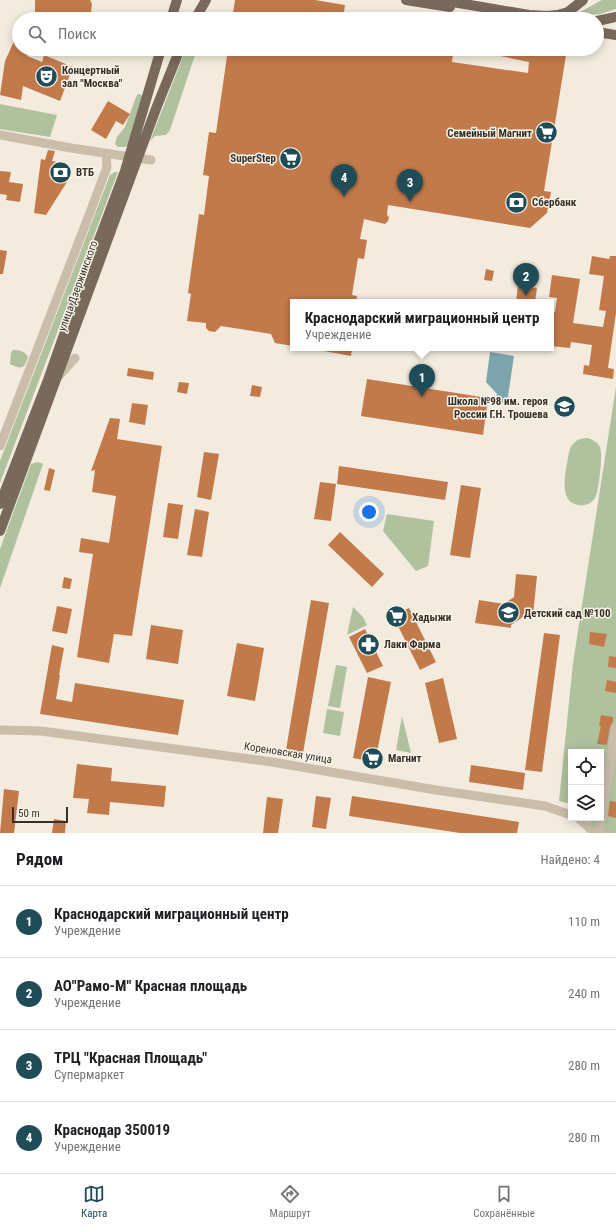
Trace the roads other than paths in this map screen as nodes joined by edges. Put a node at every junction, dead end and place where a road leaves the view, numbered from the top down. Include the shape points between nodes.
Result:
1 (176, 0) edge
2 (197, 0) edge
3 (206, 0) edge
4 (406, 0) edge
5 (441, 0) edge
6 (583, 0) edge
7 (174, 12) edge
8 (194, 12) edge
9 (199, 12) edge
10 (479, 12) edge
11 (511, 12) edge
12 (568, 12) edge
13 (616, 18) edge
14 (604, 20) edge
15 (604, 33) edge
16 (616, 35) edge
17 (159, 56) edge
18 (177, 56) edge
19 (0, 135) edge
20 (106, 154) junction
21 (134, 158) junction
22 (151, 160) dead end
23 (75, 358) dead end
24 (57, 378) junction
25 (0, 446) edge
26 (0, 504) edge
27 (0, 531) edge
28 (616, 727) edge
29 (0, 730) edge
30 (568, 813) edge
31 (581, 821) edge
32 (595, 833) edge
33 (599, 833) edge

1 - 7 main road
2 - 8 main road
3 - 9 main road
4 - 10 main road
5 - 11 main road
6 - 12 main road
13 - 14 main road
15 - 16 main road
17 - 21 main road, улица Дзержинского
18 - 21 main road, улица Дзержинского
19 - 20 street
20 - 21 street
20 - 25 street, улица Дзержинского via 106,167 89,215
21 - 22 street
21 - 24 main road, улица Дзержинского
21 - 26 main road, улица Дзержинского via 72,309 48,380
23 - 24 street
24 - 27 main road, улица Дзержинского
28 - 33 street
29 - 30 street, Кореновская улица via 49,732 272,762 545,806
31 - 32 street

